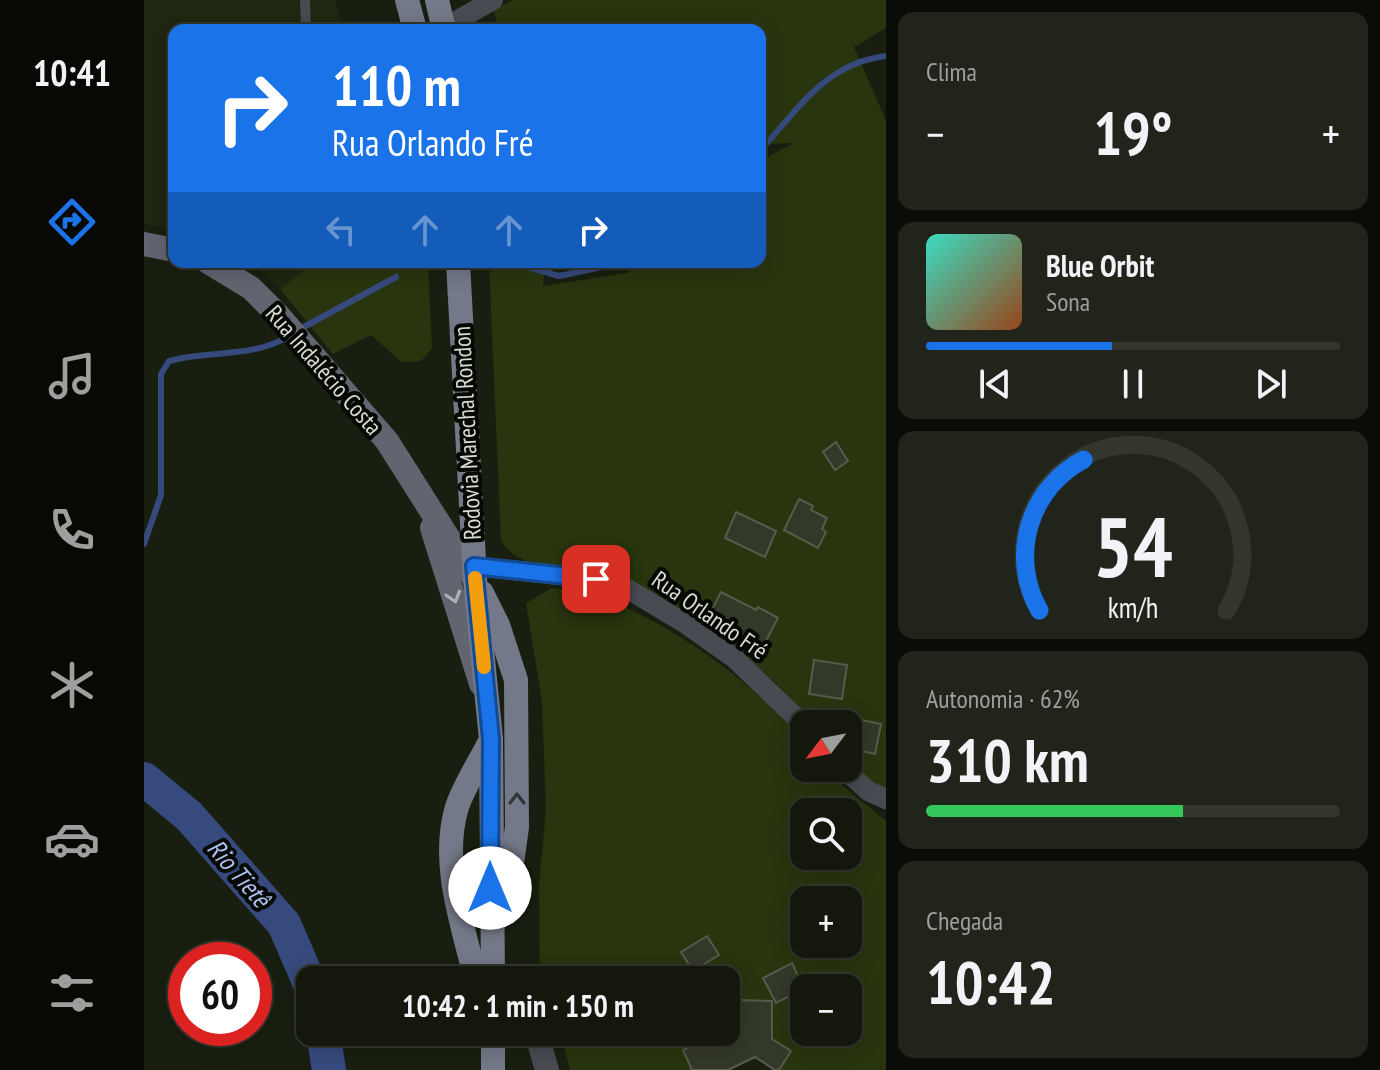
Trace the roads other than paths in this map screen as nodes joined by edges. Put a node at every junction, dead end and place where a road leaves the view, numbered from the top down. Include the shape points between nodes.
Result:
1 (305, 0) edge
2 (407, 0) edge
3 (437, 0) edge
4 (493, 0) edge
5 (306, 24) edge
6 (413, 24) edge
7 (443, 24) edge
8 (452, 24) edge
9 (144, 244) edge
10 (168, 249) edge
11 (218, 268) edge
12 (457, 268) edge
13 (422, 496) junction
14 (474, 573) junction
15 (488, 705) junction
16 (790, 712) edge
17 (491, 739) junction
18 (858, 782) edge
19 (886, 799) edge
20 (454, 882) junction
21 (500, 883) junction
22 (488, 966) edge
23 (492, 966) edge
24 (540, 1046) edge
25 (547, 1070) edge

1 - 5 lane
2 - 6 main road
3 - 7 main road
4 - 8 street
9 - 10 main road
11 - 13 main road, Rua Indalécio Costa via 251,288 279,316 387,441
12 - 14 main road, Rodovia Marechal Rondon
13 - 14 main road, Rua Indalécio Costa
13 -> 15 main road, Rua Indalécio Costa
14 - 15 main road, Rodovia Marechal Rondon
14 - 16 street, Rua Orlando Fré via 596,579 626,588 734,658
21 -> 14 main road via 517,827 516,680
15 - 17 main road, Rodovia Marechal Rondon
17 - 20 main road via 457,806 451,841
17 - 21 main road, Rodovia Marechal Rondon
18 - 19 street
20 - 21 main road via 471,893
20 - 22 main road
21 - 23 main road, Rodovia Marechal Rondon
24 - 25 street

